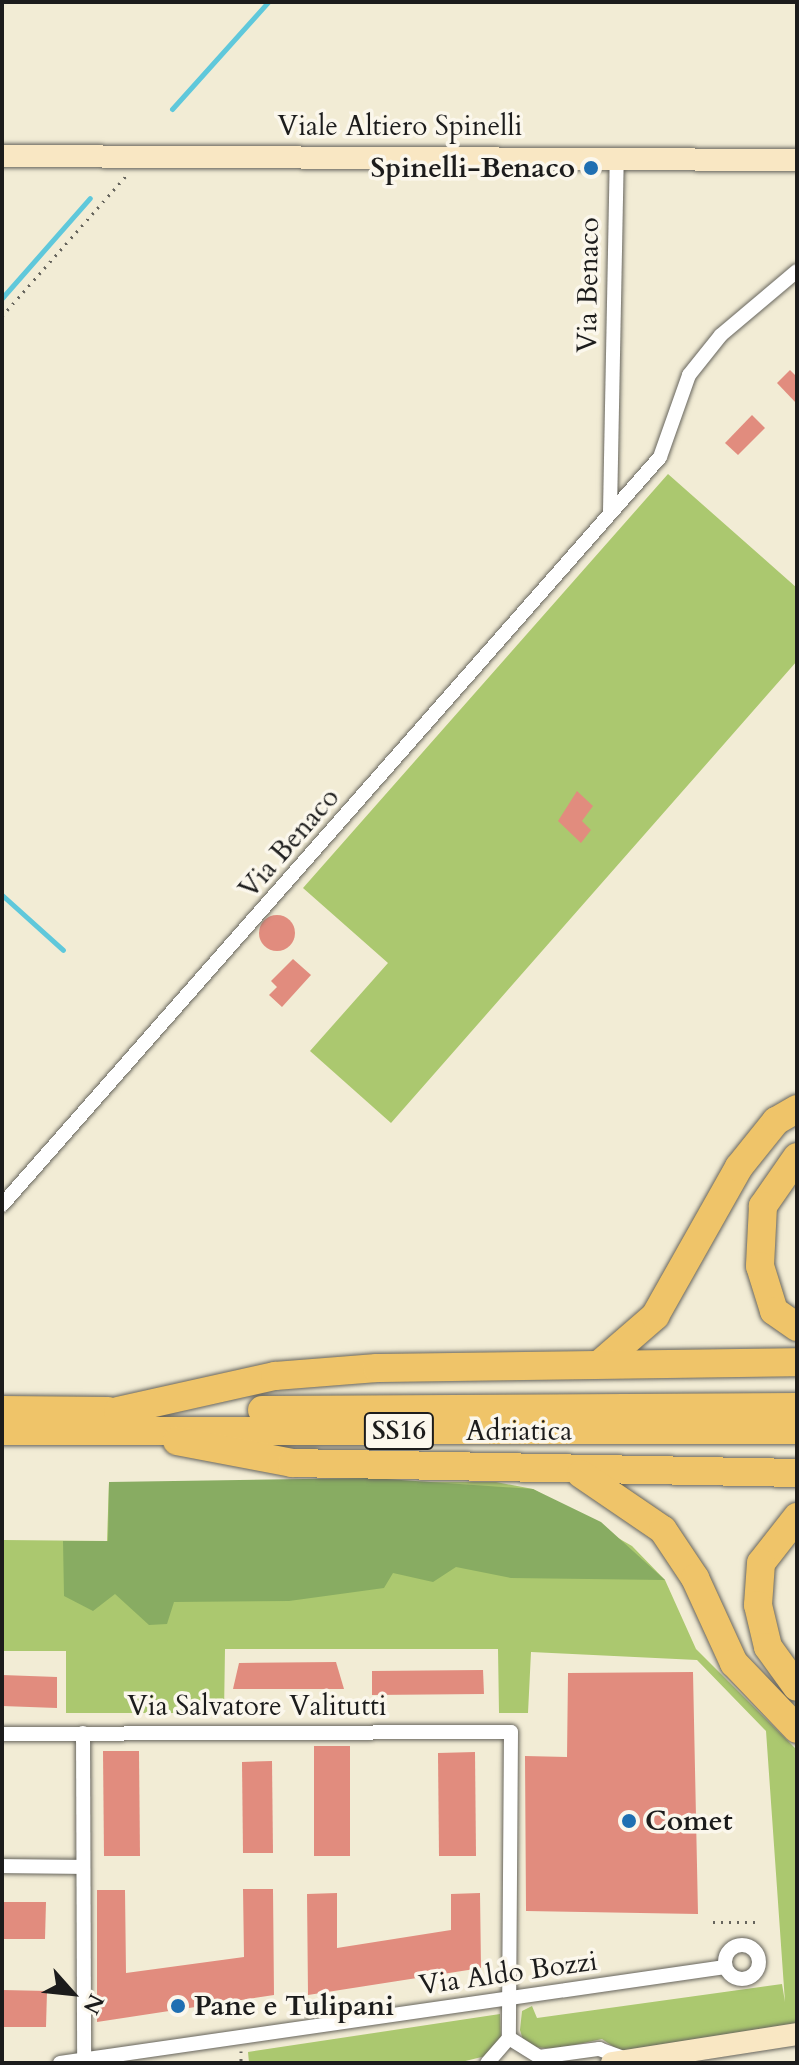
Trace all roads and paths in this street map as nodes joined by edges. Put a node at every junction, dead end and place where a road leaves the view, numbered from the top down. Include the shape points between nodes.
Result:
1 (2, 156) edge
2 (145, 156) junction
3 (617, 157) junction
4 (797, 160) edge
5 (797, 271) edge
6 (2, 316) edge
7 (610, 511) junction
8 (797, 1109) edge
9 (797, 1157) edge
10 (2, 1205) edge
11 (797, 1327) edge
12 (797, 1362) edge
13 (601, 1363) junction
14 (797, 1407) edge
15 (2, 1410) edge
16 (118, 1420) junction
17 (797, 1430) edge
18 (2, 1431) edge
19 (573, 1470) junction
20 (797, 1473) edge
21 (797, 1517) edge
22 (797, 1687) edge
23 (797, 1729) edge
24 (83, 1733) junction
25 (2, 1734) edge
26 (2, 1866) edge
27 (83, 1867) junction
28 (713, 1922) dead end
29 (758, 1922) dead end
30 (725, 1967) dead end
31 (508, 2000) junction
32 (797, 2034) edge
33 (509, 2038) junction
34 (84, 2060) junction
35 (621, 2062) edge
36 (60, 2063) edge
37 (487, 2063) edge

1 - 2 street, Viale Altiero Spinelli
2 - 3 street, Viale Altiero Spinelli
2 - 6 path
3 - 4 street, Viale Altiero Spinelli
3 - 7 street, Via Benaco
5 - 7 street, Via Benaco via 721,335 689,375 660,457
7 - 10 street, Via Benaco
8 - 13 highway via 776,1121 739,1167 683,1278 655,1316
9 - 11 highway via 763,1206 760,1266 774,1311
12 - 13 highway, SS16
13 - 16 highway, SS16 via 275,1376
14 - 16 highway, Adriatica / SS16
15 - 16 highway, Adriatica / SS16
16 - 17 highway, Adriatica / SS16
16 - 18 highway, Adriatica / SS16
16 - 19 highway, SS16 via 292,1463
19 - 20 highway, SS16
19 - 23 highway, SS16 via 626,1499 663,1530 695,1578 734,1663
21 - 22 highway via 761,1563 758,1605 768,1647
24 - 25 street, Via Salvatore Valitutti
24 - 27 street
24 - 31 street, Via Salvatore Valitutti via 511,1732
26 - 27 street
27 - 34 street
28 - 29 path
30 - 31 street, Via Aldo Bozzi
31 - 33 street
31 - 34 street, Via Aldo Bozzi
32 - 35 street
33 - 35 street via 539,2057 599,2049
33 - 37 street
34 - 36 street, Via Aldo Bozzi

